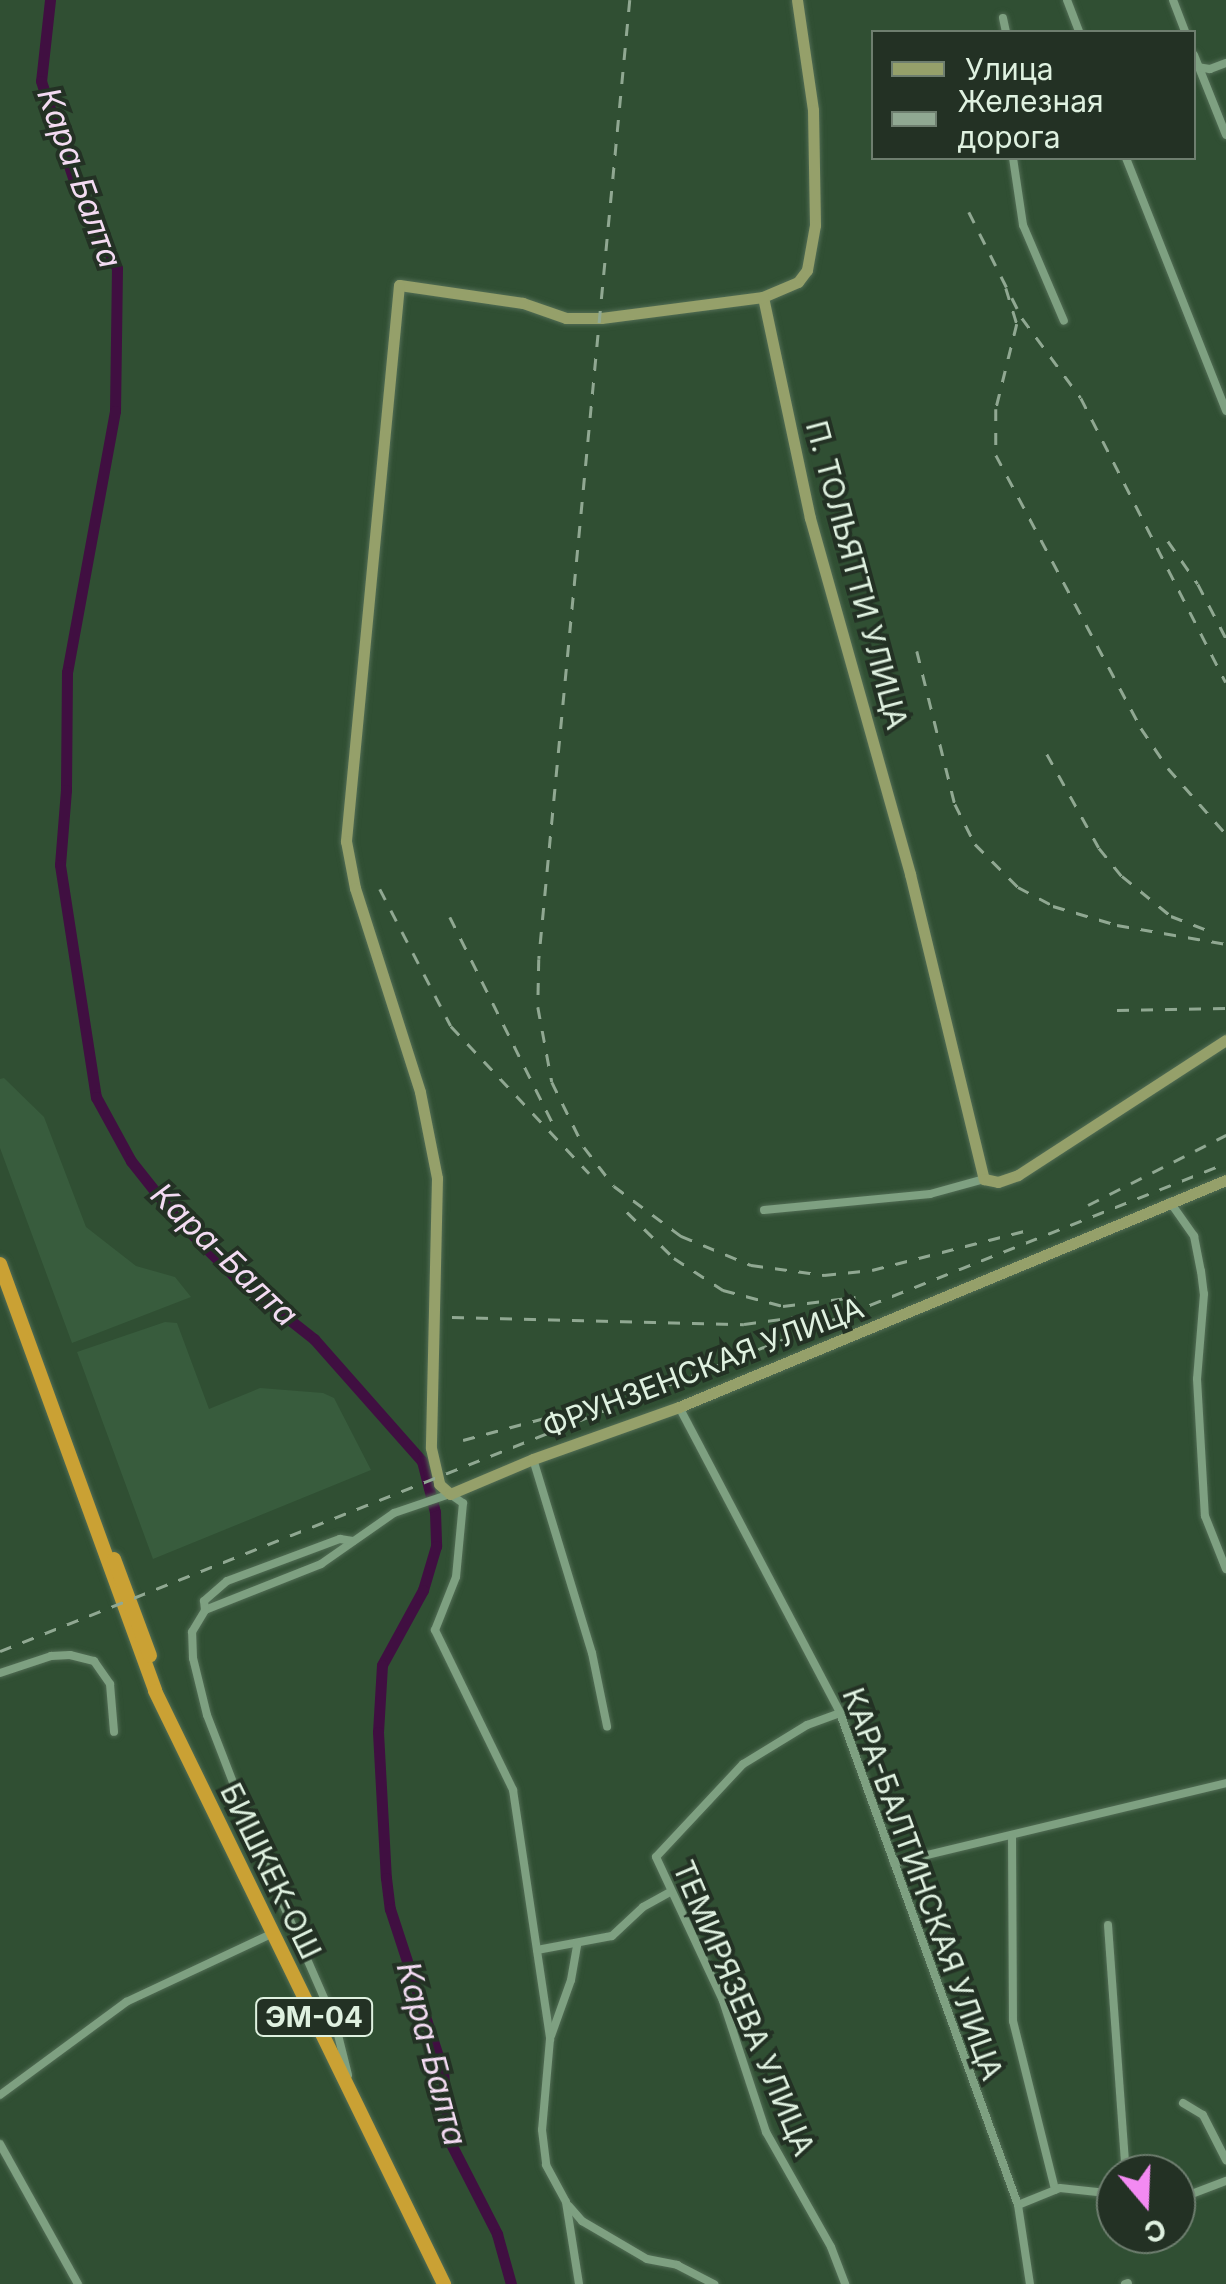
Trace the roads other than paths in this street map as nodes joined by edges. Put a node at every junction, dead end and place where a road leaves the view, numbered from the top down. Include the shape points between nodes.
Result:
1 (797, 0) edge
2 (1067, 0) edge
3 (1172, 0) edge
4 (1003, 18) dead end
5 (1006, 30) edge
6 (1078, 30) edge
7 (1184, 30) edge
8 (1226, 64) edge
9 (1196, 67) edge
10 (1226, 135) edge
11 (1013, 160) edge
12 (1127, 160) edge
13 (763, 297) junction
14 (1064, 321) dead end
15 (1226, 412) edge
16 (1226, 1040) edge
17 (984, 1180) junction
18 (1226, 1180) edge
19 (1170, 1202) junction
20 (764, 1210) dead end
21 (0, 1264) edge
22 (679, 1407) junction
23 (533, 1459) junction
24 (450, 1494) junction
25 (353, 1542) junction
26 (1226, 1569) edge
27 (205, 1610) junction
28 (0, 1674) edge
29 (840, 1713) junction
30 (606, 1726) dead end
31 (114, 1732) dead end
32 (1226, 1784) edge
33 (1012, 1835) junction
34 (894, 1863) junction
35 (670, 1892) junction
36 (1108, 1925) dead end
37 (271, 1934) junction
38 (577, 1945) junction
39 (537, 1950) junction
40 (550, 2039) junction
41 (353, 2094) junction
42 (0, 2095) edge
43 (1182, 2103) dead end
44 (0, 2144) edge
45 (1125, 2154) edge
46 (1226, 2160) edge
47 (1226, 2180) edge
48 (1055, 2190) junction
49 (1196, 2192) edge
50 (1096, 2193) edge
51 (566, 2202) junction
52 (1018, 2205) junction
53 (78, 2284) edge
54 (444, 2284) edge
55 (579, 2284) edge
56 (714, 2284) edge
57 (845, 2284) edge
58 (1030, 2284) edge

1 - 13 street via 813,110 815,224 807,270 798,282
2 - 6 street
3 - 7 street
4 - 5 street
8 - 9 street
9 - 10 street
11 - 14 street via 1023,225
12 - 15 street
13 - 17 street, П. ТОЛЬЯТТИ УЛИЦА via 810,518 910,874
13 - 24 street via 566,318 523,303 400,285 346,841 420,1092 438,1178 430,1448 439,1484
16 - 17 street via 1018,1175
17 - 20 street via 930,1194
18 - 19 street, ФРУНЗЕНСКАЯ УЛИЦА
19 - 22 street, ФРУНЗЕНСКАЯ УЛИЦА
19 - 26 street via 1194,1236 1201,1271 1197,1378 1205,1516
21 - 37 highway, БИШКЕК-ОШ / ЭМ-04 via 183,1751
22 - 23 street, ФРУНЗЕНСКАЯ УЛИЦА
22 - 29 street, КАРА-БАЛТИНСКАЯ УЛИЦА
23 - 24 street, ФРУНЗЕНСКАЯ УЛИЦА
23 - 30 street via 592,1653
24 - 25 street, ФРУНЗЕНСКАЯ УЛИЦА via 394,1513
24 - 39 street via 463,1504 456,1577 434,1630 513,1790
25 - 27 street, ФРУНЗЕНСКАЯ УЛИЦА via 321,1564
25 - 27 street via 340,1540 227,1581 204,1601
27 - 41 street via 192,1632 207,1715 335,2024
28 - 31 street via 51,1656 87,1658 106,1674
29 - 34 street, КАРА-БАЛТИНСКАЯ УЛИЦА
29 - 35 street, ТЕМИРЯЗЕВА УЛИЦА via 743,1764 656,1856
32 - 33 street
33 - 34 street
33 - 48 street, КАРА-БАЛТИНСКАЯ УЛИЦА via 1013,2021
34 - 52 street, КАРА-БАЛТИНСКАЯ УЛИЦА
35 - 38 street via 602,1940
35 - 57 street, ТЕМИРЯЗЕВА УЛИЦА via 724,2001 766,2132
36 - 45 street
37 - 41 highway, БИШКЕК-ОШ / ЭМ-04
37 - 42 street via 126,2002
38 - 39 street
38 - 40 street
39 - 40 street
40 - 51 street via 542,2130 546,2165
41 - 54 highway, БИШКЕК-ОШ / ЭМ-04
43 - 46 street via 1203,2115
44 - 53 street
47 - 49 street
48 - 50 street
48 - 52 street
51 - 55 street
51 - 56 street via 582,2221 647,2259
52 - 58 street, КАРА-БАЛТИНСКАЯ УЛИЦА

